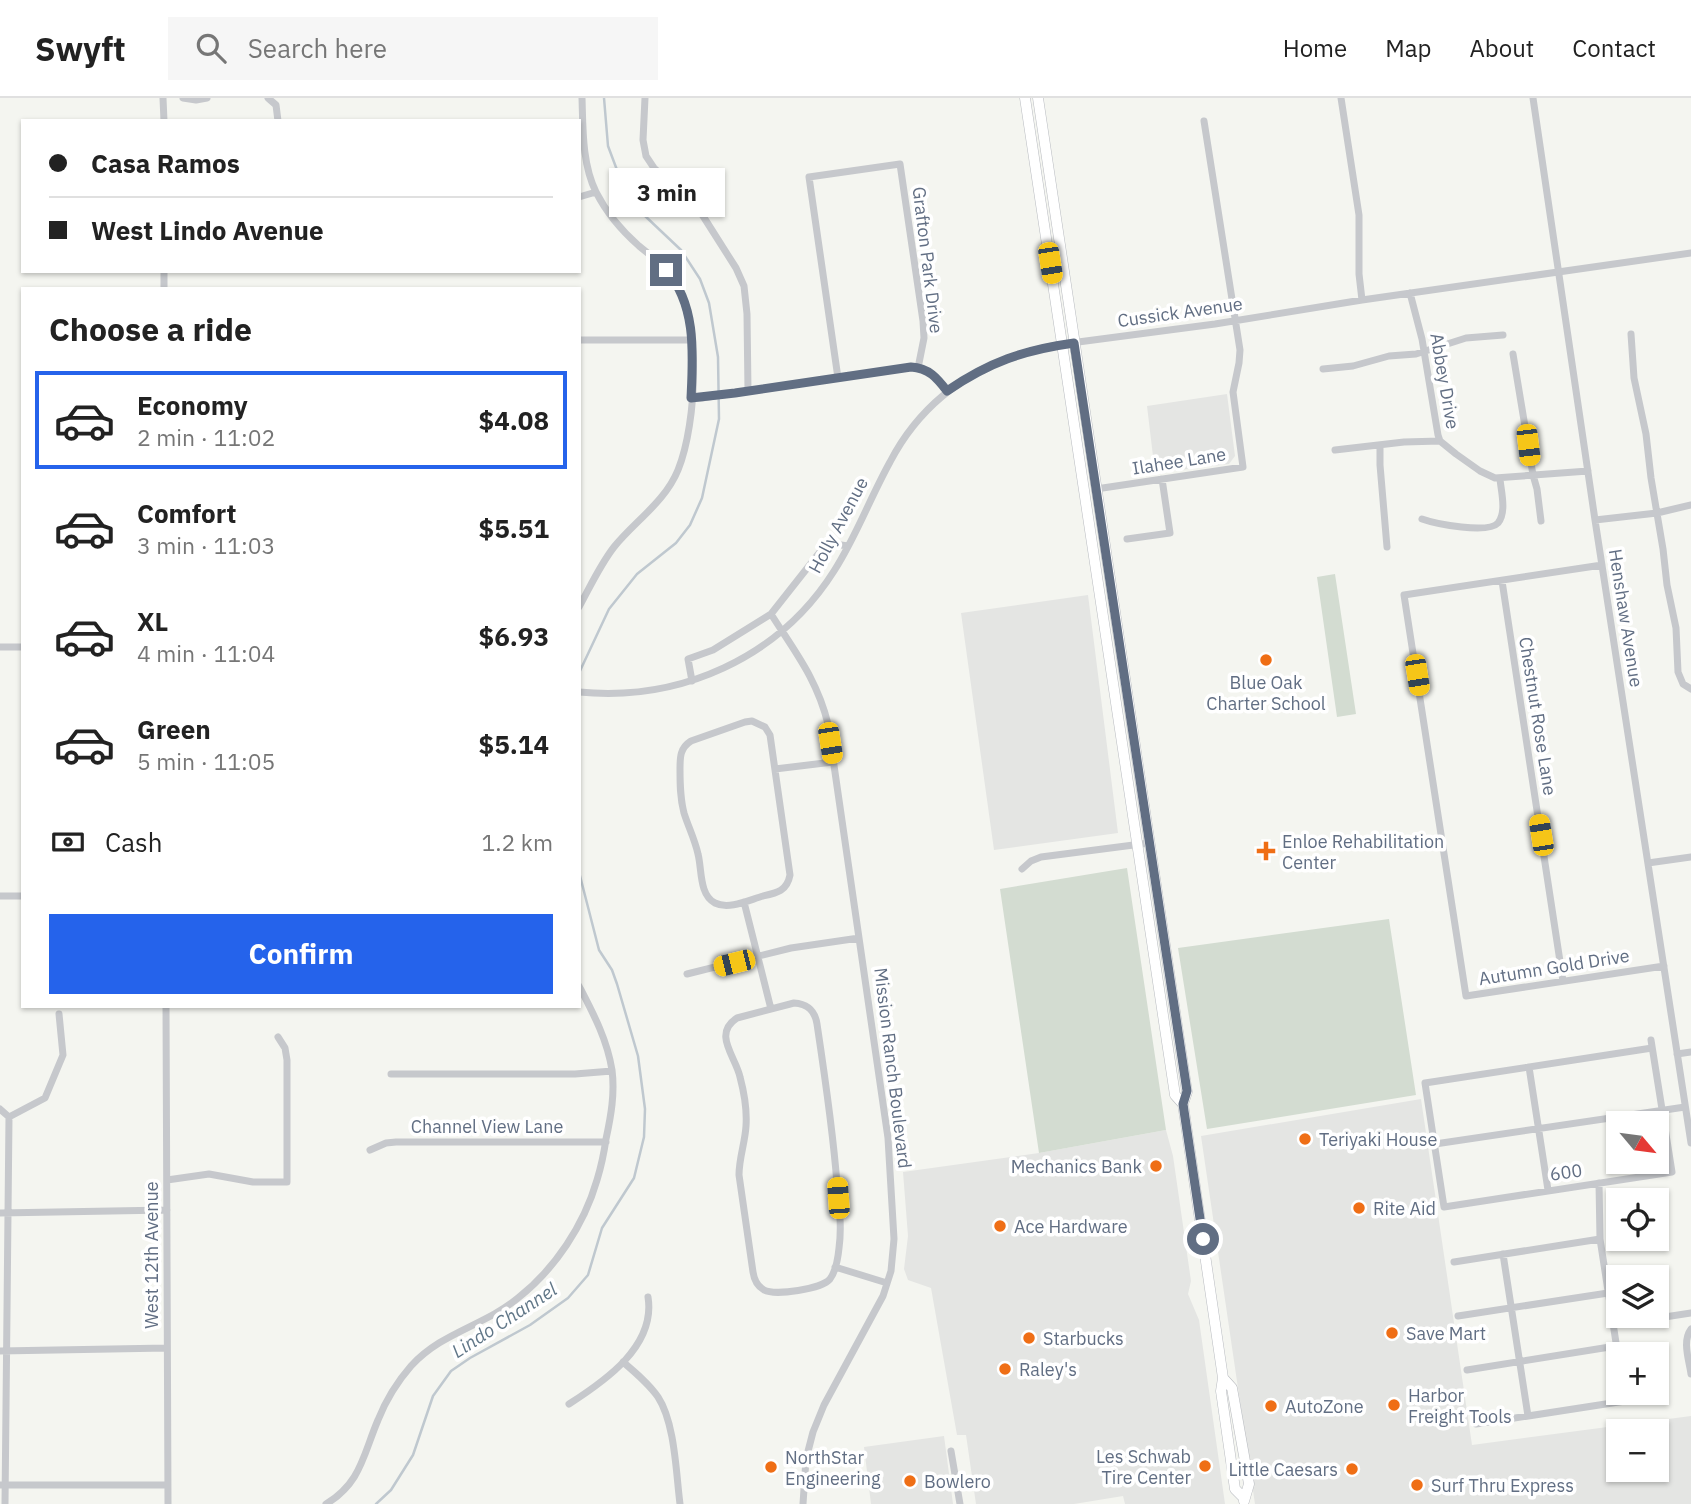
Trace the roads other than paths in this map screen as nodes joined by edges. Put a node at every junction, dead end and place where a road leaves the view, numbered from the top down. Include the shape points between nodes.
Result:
1 (163, 98) edge
2 (183, 98) edge
3 (207, 98) edge
4 (268, 98) edge
5 (582, 98) edge
6 (645, 98) edge
7 (1025, 98) edge
8 (1038, 98) edge
9 (1341, 98) edge
10 (1533, 98) edge
11 (164, 119) edge
12 (278, 119) edge
13 (1204, 121) dead end
14 (596, 192) junction
15 (581, 196) edge
16 (1691, 253) edge
17 (1559, 272) junction
18 (1410, 293) junction
19 (1362, 300) junction
20 (1234, 321) junction
21 (1631, 334) dead end
22 (1503, 335) dead end
23 (581, 340) edge
24 (691, 340) junction
25 (1074, 343) junction
26 (1063, 345) junction
27 (1424, 350) junction
28 (1513, 354) dead end
29 (918, 368) junction
30 (1323, 369) dead end
31 (838, 378) junction
32 (748, 391) junction
33 (947, 391) junction
34 (691, 398) junction
35 (1440, 440) junction
36 (1380, 446) junction
37 (1335, 450) dead end
38 (1588, 471) junction
39 (1533, 475) junction
40 (1162, 479) junction
41 (1500, 479) junction
42 (1097, 489) junction
43 (1691, 505) edge
44 (1657, 513) junction
45 (1422, 519) dead end
46 (1595, 520) junction
47 (1541, 521) dead end
48 (1127, 539) dead end
49 (848, 546) junction
50 (1387, 547) dead end
51 (1602, 565) junction
52 (1502, 580) junction
53 (581, 604) edge
54 (771, 614) junction
55 (782, 631) junction
56 (0, 647) edge
57 (21, 647) edge
58 (692, 681) junction
59 (1691, 689) edge
60 (581, 692) edge
61 (833, 761) junction
62 (775, 769) junction
63 (1149, 843) junction
64 (1138, 845) junction
65 (1691, 857) edge
66 (1648, 863) junction
67 (1022, 869) dead end
68 (0, 896) edge
69 (21, 896) edge
70 (744, 902) junction
71 (859, 938) junction
72 (758, 957) junction
73 (1664, 966) junction
74 (687, 974) dead end
75 (1563, 981) junction
76 (581, 990) edge
77 (166, 1008) edge
78 (771, 1009) junction
79 (59, 1014) dead end
80 (278, 1037) dead end
81 (1691, 1052) edge
82 (1677, 1054) junction
83 (1529, 1067) junction
84 (612, 1071) junction
85 (391, 1074) dead end
86 (1183, 1104) junction
87 (1685, 1107) junction
88 (0, 1110) edge
89 (1662, 1110) junction
90 (9, 1117) junction
91 (1538, 1128) junction
92 (606, 1142) junction
93 (1691, 1143) edge
94 (1435, 1144) junction
95 (370, 1150) dead end
96 (167, 1180) junction
97 (1598, 1183) junction
98 (1548, 1190) junction
99 (167, 1210) junction
100 (4, 1213) edge
101 (1600, 1239) junction
102 (1503, 1254) junction
103 (1454, 1262) dead end
104 (835, 1267) junction
105 (1606, 1280) edge
106 (887, 1283) junction
107 (1606, 1293) edge
108 (648, 1297) dead end
109 (1512, 1308) junction
110 (1691, 1313) edge
111 (1458, 1316) dead end
112 (1669, 1316) edge
113 (1691, 1329) edge
114 (167, 1348) junction
115 (1606, 1348) edge
116 (3, 1351) edge
117 (624, 1362) junction
118 (1520, 1362) junction
119 (1467, 1370) dead end
120 (1691, 1374) edge
121 (1606, 1401) edge
122 (569, 1404) dead end
123 (1528, 1416) junction
124 (1476, 1424) dead end
125 (951, 1451) dead end
126 (2, 1485) edge
127 (168, 1485) junction
128 (1244, 1501) edge
129 (5, 1504) edge
130 (168, 1504) edge
131 (326, 1504) edge
132 (680, 1504) edge
133 (803, 1504) edge
134 (960, 1504) edge

1 - 11 street
2 - 3 street
4 - 12 street via 276,105
5 - 14 street via 585,148
6 - 32 street via 646,156 703,216 744,286
7 - 26 main road
8 - 25 main road
9 - 19 street via 1359,215
10 - 17 street, Henshaw Avenue
13 - 20 street
14 - 15 street
14 - 24 street via 622,230 675,282 687,309
16 - 17 street, Cussick Avenue
17 - 18 street, Cussick Avenue
17 - 38 street, Henshaw Avenue
18 - 19 street, Cussick Avenue
18 - 27 street, Abbey Drive
19 - 20 street, Cussick Avenue
20 - 25 street, Cussick Avenue
20 - 40 street, Ilahee Lane via 1240,356 1234,401 1243,467
21 - 44 street
22 - 27 street via 1466,338
23 - 24 street
24 - 34 street
25 - 26 street, Cussick Avenue
25 - 42 main road
26 - 33 street, Cussick Avenue via 1000,360
26 - 64 main road
27 - 30 street
27 - 35 street, Abbey Drive
28 - 39 street
29 - 31 street
29 - 31 street, Grafton Park Drive via 924,330 900,164 808,177
29 - 33 street via 933,374
31 - 32 street
32 - 34 street
33 - 49 street, Holly Avenue via 900,444
34 - 53 street via 685,444 672,483 612,550
35 - 36 street
35 - 41 street, Abbey Drive via 1480,471
36 - 37 street
36 - 50 street
38 - 39 street
38 - 46 street, Henshaw Avenue
39 - 41 street
39 - 47 street
40 - 42 street, Ilahee Lane
40 - 48 street via 1170,533
41 - 45 street via 1502,512 1494,526 1446,526
42 - 63 main road
43 - 44 street
44 - 46 street
44 - 59 street via 1678,672
46 - 51 street, Henshaw Avenue
49 - 54 street via 827,543
49 - 55 street, Holly Avenue via 821,591
51 - 52 street, Autumn Gold Drive
51 - 66 street, Henshaw Avenue
52 - 75 street, Chestnut Rose Lane
52 - 75 street, Autumn Gold Drive via 1405,595 1417,678 1466,996
54 - 55 street, Mission Ranch Boulevard
54 - 58 street via 713,650 688,659
55 - 58 street, Holly Avenue via 739,661
55 - 61 street, Mission Ranch Boulevard via 819,695
56 - 57 street
58 - 60 street, Holly Avenue via 630,694
61 - 62 street
61 - 71 street, Mission Ranch Boulevard
62 - 70 street via 790,880 778,893
62 - 70 street via 770,735 752,721 691,741 680,756 682,804 706,895 721,905
63 - 64 street
63 - 86 main road via 1187,1091
64 - 67 street via 1041,857
64 - 86 main road via 1175,1095
65 - 66 street
66 - 73 street, Henshaw Avenue
68 - 69 street
70 - 72 street
71 - 72 street
71 - 106 street, Mission Ranch Boulevard via 890,1161 894,1239
72 - 74 street
72 - 78 street
73 - 75 street, Autumn Gold Drive
73 - 82 street, Henshaw Avenue
76 - 84 street via 601,1031
77 - 96 street, West 12th Avenue
78 - 104 street via 799,1003 816,1018 834,1144 840,1230
78 - 104 street via 733,1020 726,1038 740,1074 746,1115 739,1175 754,1278 766,1291 786,1291 825,1283
79 - 90 street via 63,1055 45,1098
80 - 96 street via 287,1060 287,1182 209,1174
81 - 82 street
82 - 87 street, Henshaw Avenue
83 - 89 street, 600 via 1652,1044
83 - 91 street
83 - 94 street via 1425,1083
84 - 85 street
84 - 92 street
86 - 128 main road via 1223,1378 1220,1391 1236,1489
87 - 89 street
87 - 93 street, Henshaw Avenue
88 - 90 street
89 - 91 street
89 - 97 street, 600 via 1672,1172
90 - 100 street
91 - 94 street
91 - 98 street
92 - 95 street, Channel View Lane via 396,1142
92 - 131 street via 587,1207 550,1267 508,1306 441,1340 418,1360 385,1404 354,1479
94 - 98 street, 600 via 1444,1206
96 - 99 street, West 12th Avenue
97 - 98 street, 600
97 - 101 street
99 - 100 street
99 - 114 street, West 12th Avenue
100 - 116 street
101 - 102 street
101 - 105 street
102 - 103 street
102 - 109 street
104 - 106 street
106 - 133 street, Mission Ranch Boulevard via 816,1423 806,1459
107 - 109 street
108 - 117 street via 647,1324
109 - 111 street
109 - 118 street
110 - 112 street
113 - 120 street via 1686,1342
114 - 116 street
114 - 127 street, West 12th Avenue
115 - 118 street
116 - 126 street
117 - 122 street
117 - 132 street via 665,1410
118 - 119 street
118 - 123 street
121 - 123 street
123 - 124 street
125 - 134 street
126 - 127 street
126 - 129 street
127 - 130 street, West 12th Avenue

